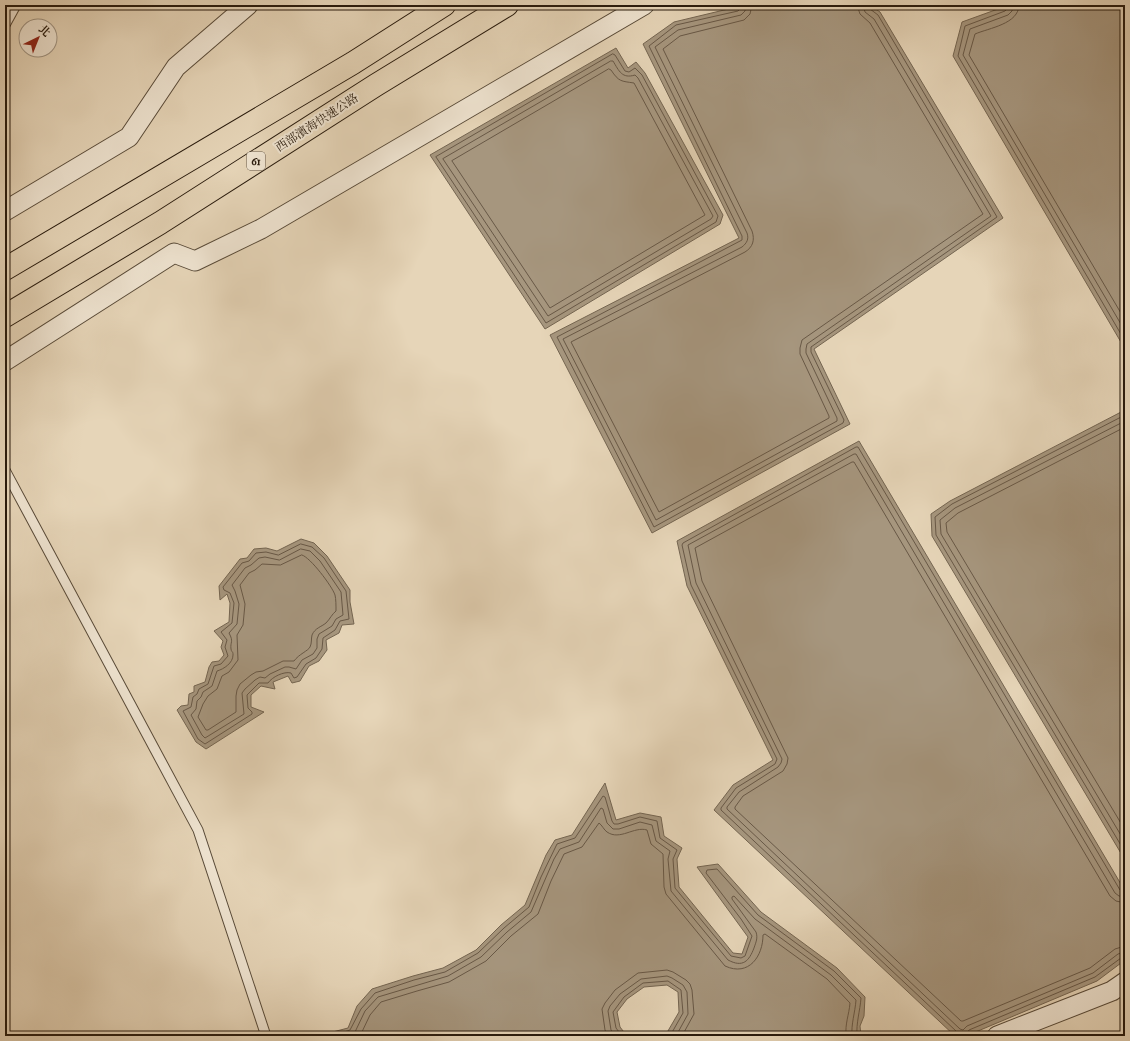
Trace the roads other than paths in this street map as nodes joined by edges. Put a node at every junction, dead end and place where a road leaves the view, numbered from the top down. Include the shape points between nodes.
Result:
1 (16, 5) edge
2 (248, 5) edge
3 (444, 5) edge
4 (506, 5) edge
5 (644, 5) edge
6 (5, 24) edge
7 (5, 210) edge
8 (5, 268) edge
9 (5, 316) edge
10 (5, 361) edge
11 (5, 470) edge
12 (1125, 982) edge
13 (266, 1036) edge
14 (997, 1036) edge

1 - 6 lane
2 - 7 street via 176,67 129,137
3 - 8 highway via 353,63
4 - 9 highway, 西部濱海快速公路 / 61 via 160,223
5 - 10 street via 261,228 195,261 174,254
11 - 13 lane via 198,830
12 - 14 street via 1112,991

